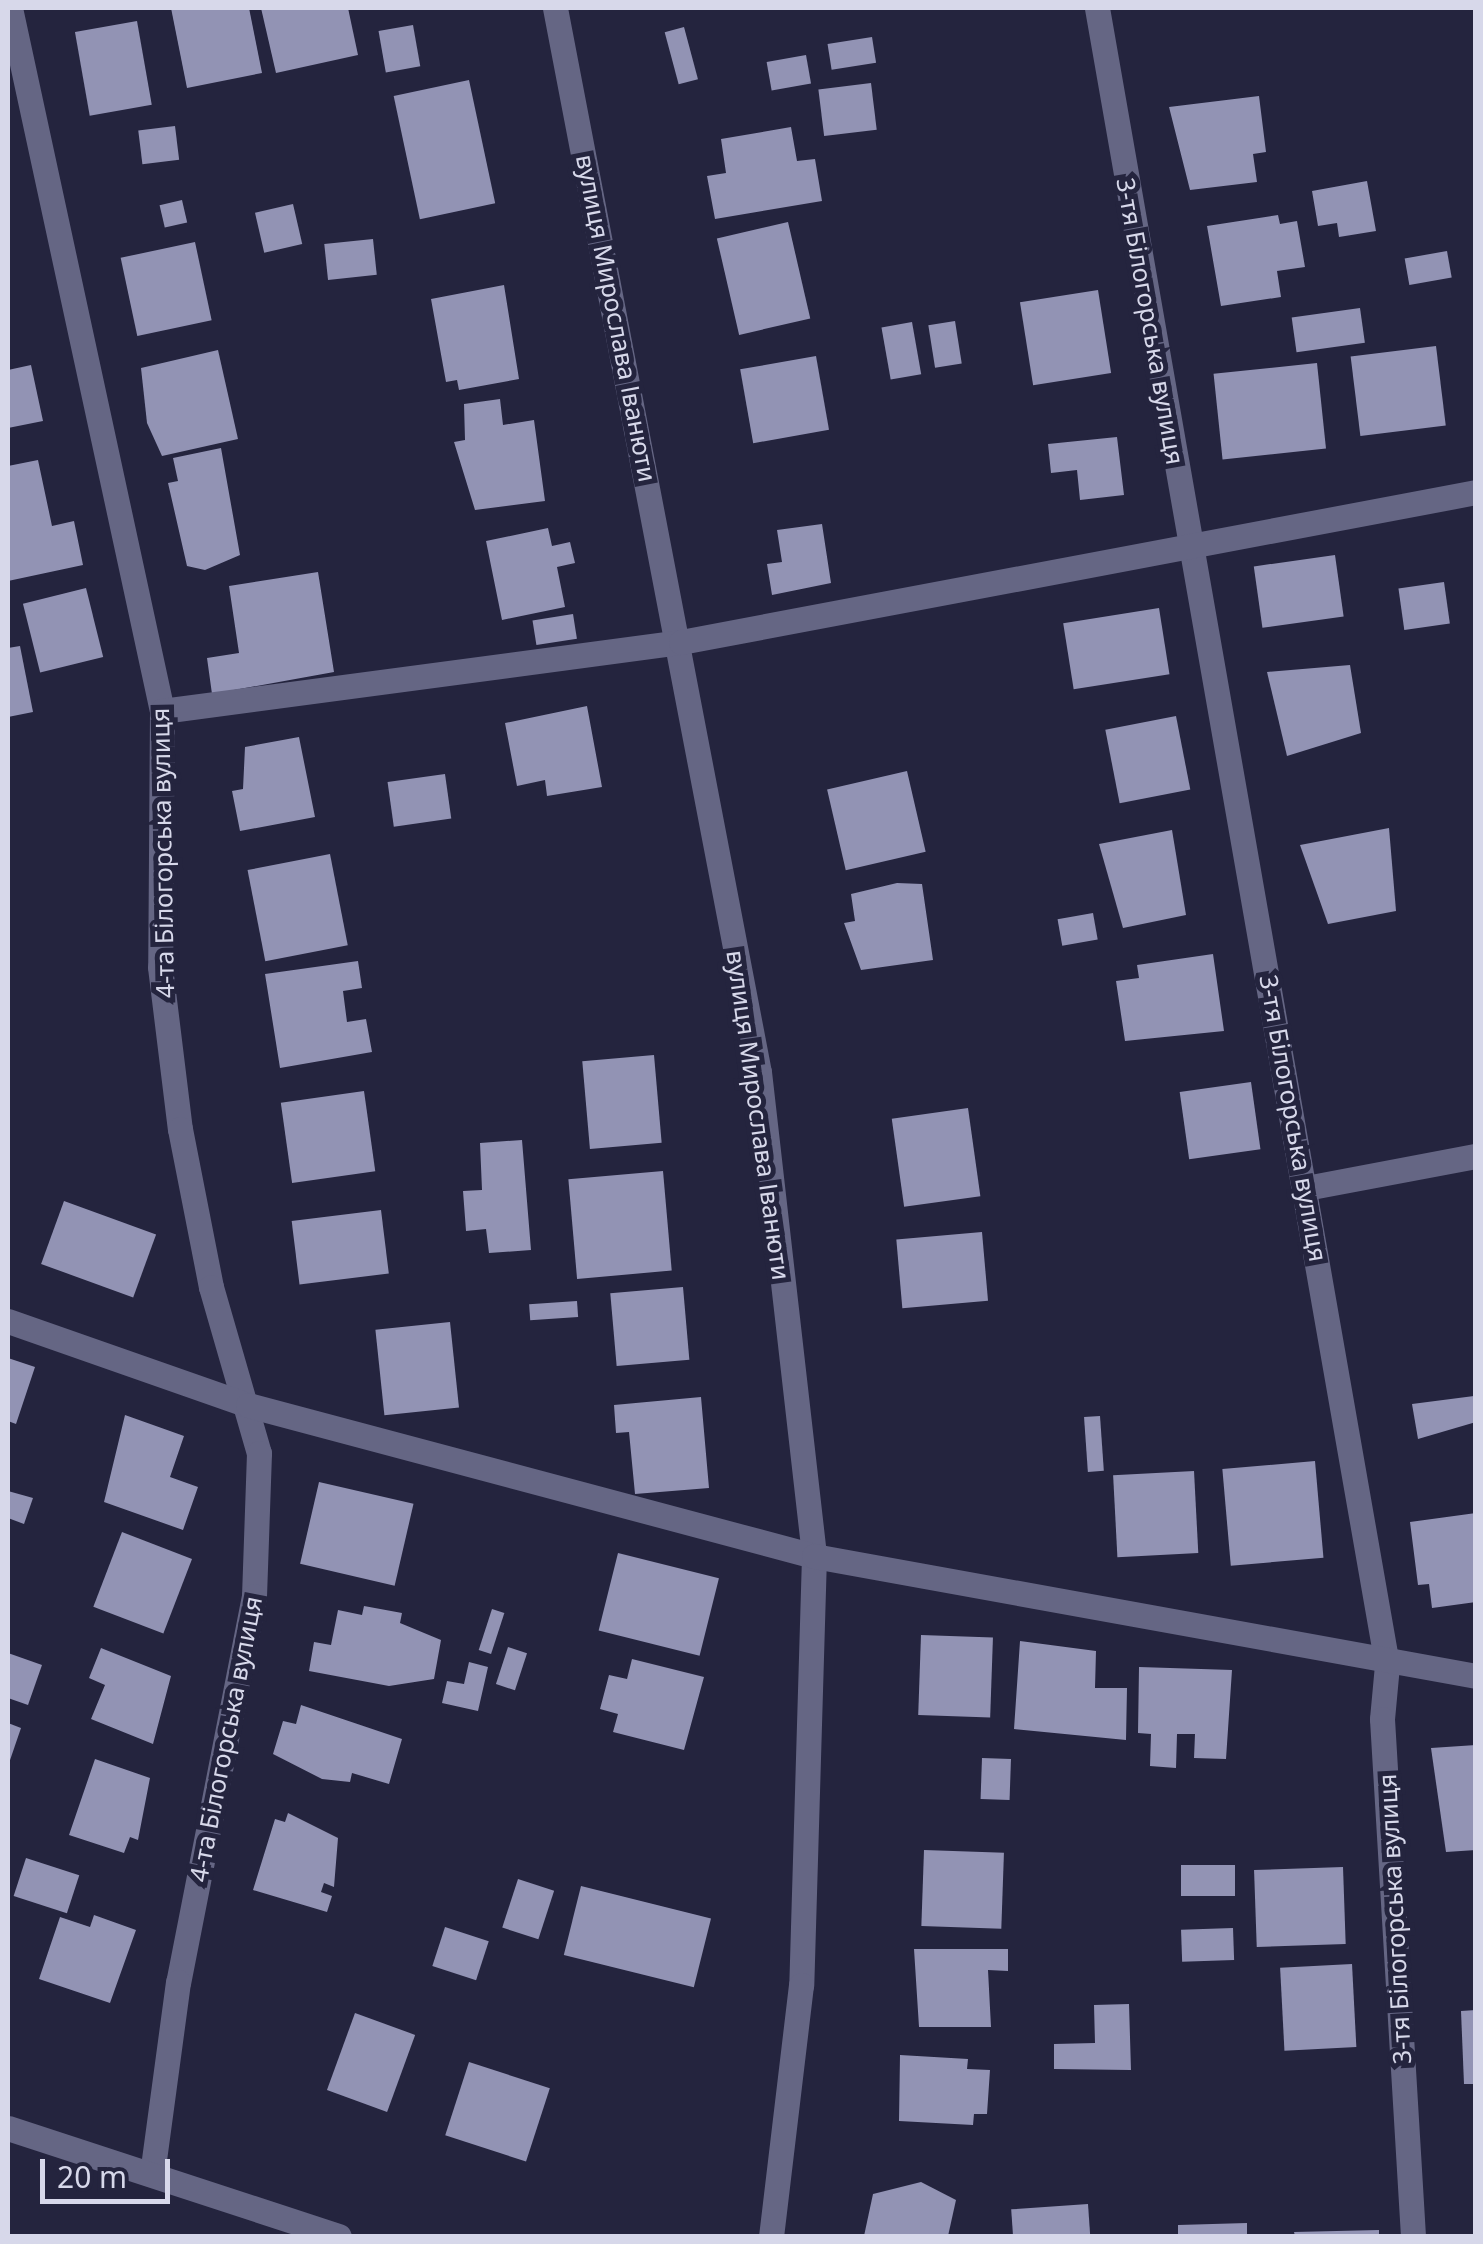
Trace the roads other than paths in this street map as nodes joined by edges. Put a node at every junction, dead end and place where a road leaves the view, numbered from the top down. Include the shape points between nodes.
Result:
1 (10, 8) edge
2 (556, 8) edge
3 (1097, 8) edge
4 (1476, 492) edge
5 (1190, 545) junction
6 (681, 642) junction
7 (162, 711) junction
8 (1476, 1156) edge
9 (1306, 1188) junction
10 (8, 1321) edge
11 (248, 1406) junction
12 (814, 1556) junction
13 (1386, 1665) junction
14 (1476, 1676) edge
15 (8, 2128) edge
16 (152, 2174) junction
17 (339, 2236) edge
18 (771, 2236) edge
19 (1413, 2236) edge

1 - 7 street, 4-та Білогорська вулиця
2 - 6 street, вулиця Мирослава Іванюти
3 - 5 street, 3-тя Білогорська вулиця
4 - 5 street
5 - 6 street
5 - 9 street, 3-тя Білогорська вулиця
6 - 7 street
6 - 12 street, вулиця Мирослава Іванюти via 759,1072
7 - 11 street, 4-та Білогорська вулиця via 160,967 175,1092 211,1288
8 - 9 street
9 - 13 street, 3-тя Білогорська вулиця
10 - 11 street
11 - 12 street
11 - 16 street, 4-та Білогорська вулиця via 260,1453 254,1596 178,1982
12 - 13 street
12 - 18 street, вулиця Мирослава Іванюти via 801,1985
13 - 14 street
13 - 19 street, 3-тя Білогорська вулиця via 1382,1719
15 - 16 street
16 - 17 street

